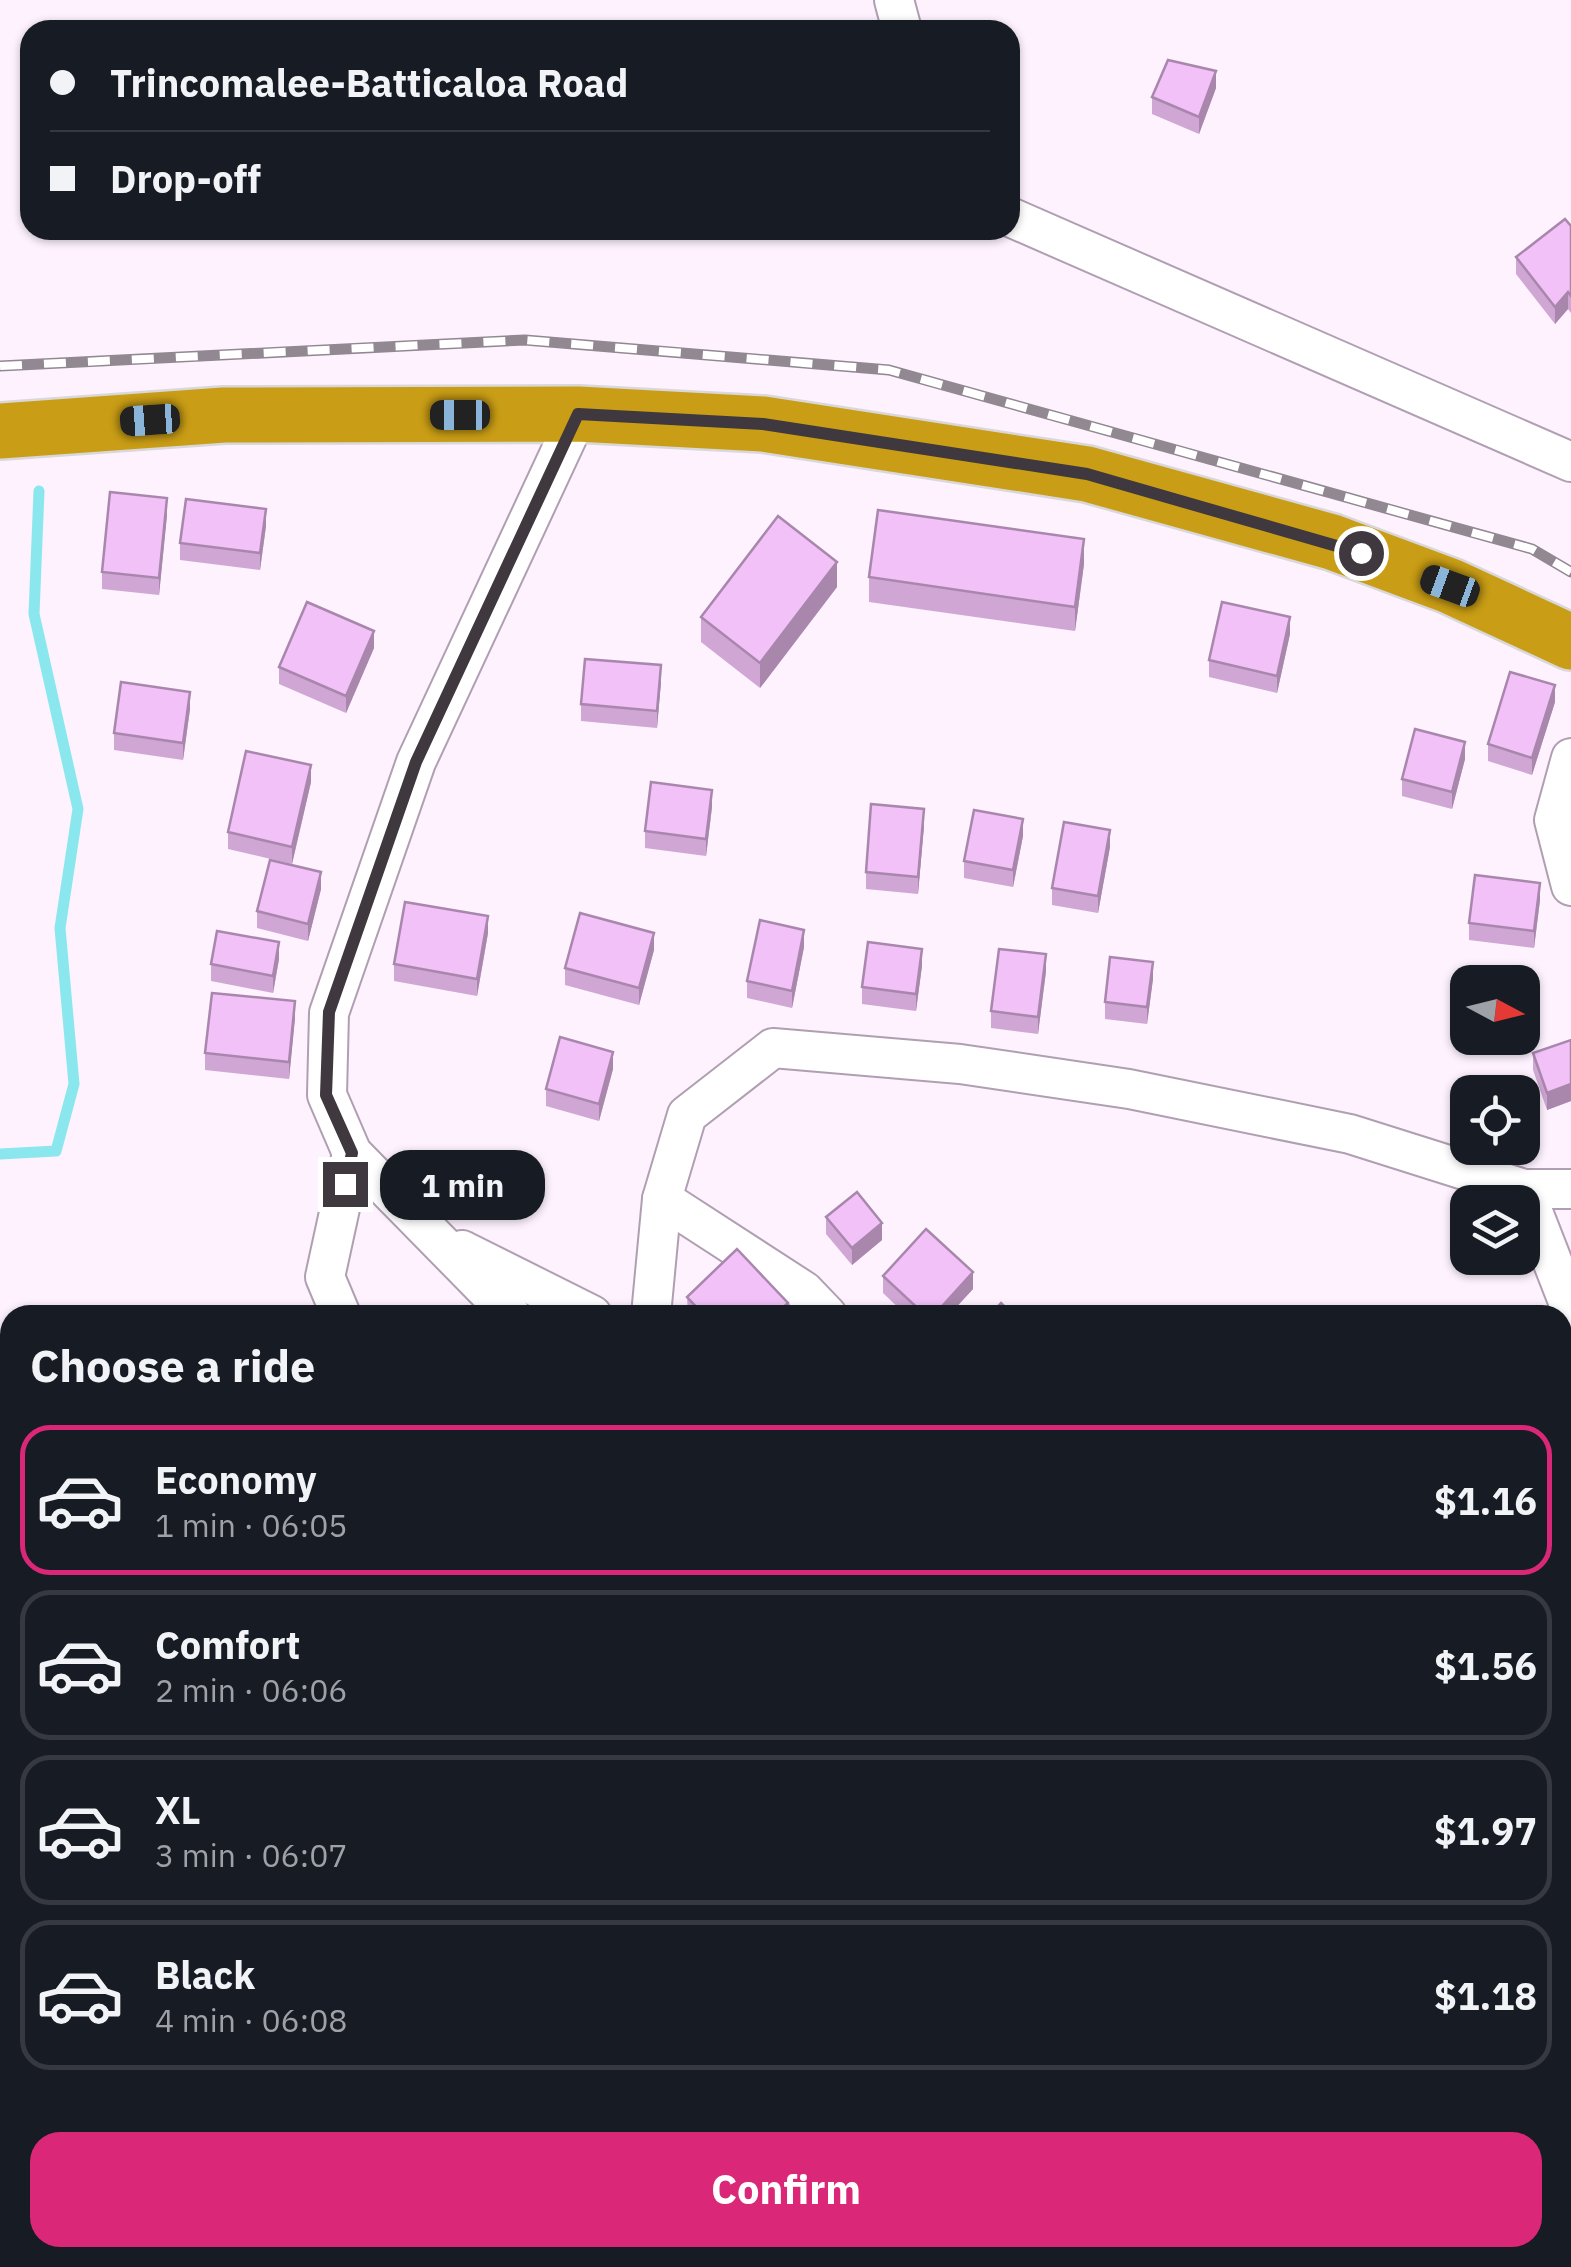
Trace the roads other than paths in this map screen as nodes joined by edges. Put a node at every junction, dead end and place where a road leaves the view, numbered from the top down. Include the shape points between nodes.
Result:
1 (1020, 220) edge
2 (578, 414) junction
3 (0, 430) edge
4 (1571, 462) edge
5 (1571, 642) edge
6 (1571, 758) edge
7 (1571, 886) edge
8 (352, 1153) junction
9 (1514, 1185) edge
10 (1540, 1188) edge
11 (1571, 1189) edge
12 (662, 1199) junction
13 (1540, 1230) edge
14 (433, 1235) junction
15 (337, 1305) edge
16 (502, 1305) edge
17 (572, 1305) edge
18 (652, 1305) edge
19 (818, 1305) edge
20 (1569, 1305) edge

1 - 4 street
2 - 3 highway via 224,415
2 - 5 highway via 763,424 1087,474 1332,542
2 - 8 street via 416,762 329,1012 326,1095
6 - 7 street via 1554,820
8 - 14 street
8 - 15 street via 325,1277
9 - 12 street via 1350,1134 1129,1090 960,1064 773,1048 686,1115
10 - 11 street
12 - 18 street
12 - 19 street
13 - 20 street
14 - 16 street
14 - 17 street

